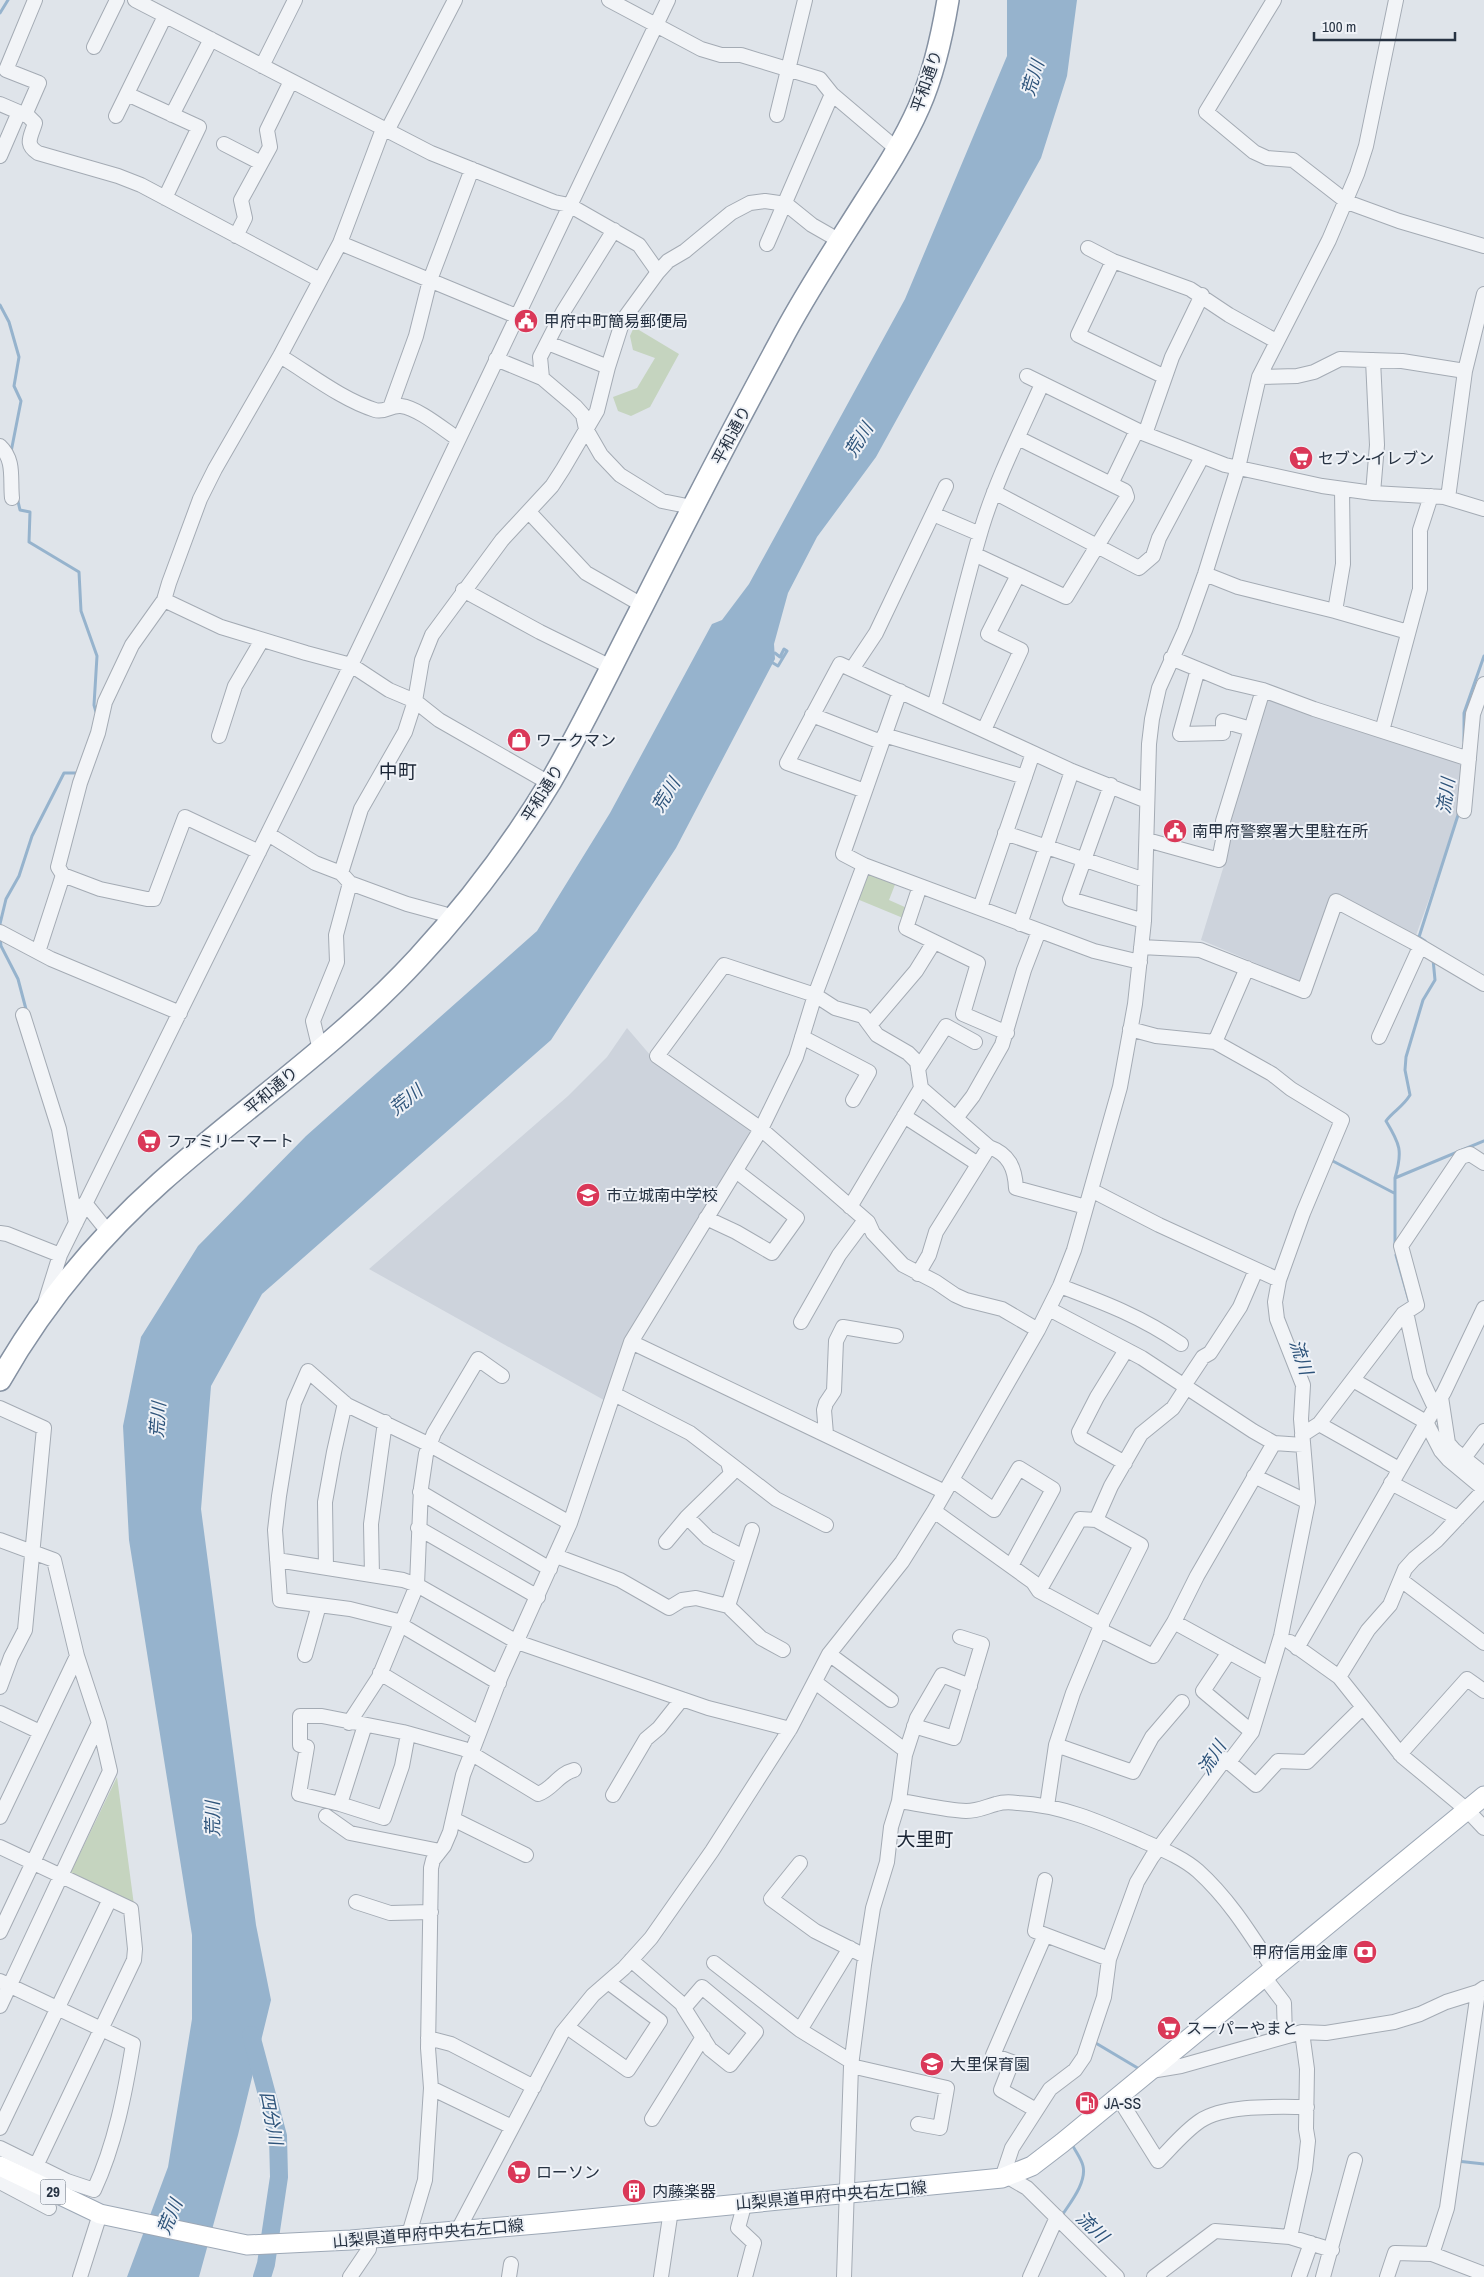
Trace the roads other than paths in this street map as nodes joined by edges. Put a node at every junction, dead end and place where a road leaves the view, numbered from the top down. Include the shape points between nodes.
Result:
1 (35, 0) edge
2 (117, 0) edge
3 (135, 0) edge
4 (295, 0) edge
5 (455, 0) edge
6 (609, 0) edge
7 (668, 0) edge
8 (805, 0) edge
9 (948, 0) edge
10 (1274, 0) edge
11 (1396, 0) edge
12 (165, 16) junction
13 (655, 26) junction
14 (210, 39) junction
15 (94, 47) dead end
16 (262, 66) junction
17 (789, 68) junction
18 (291, 81) junction
19 (127, 94) junction
20 (832, 94) junction
21 (0, 104) edge
22 (22, 113) junction
23 (778, 114) dead end
24 (172, 115) junction
25 (116, 116) dead end
26 (385, 130) junction
27 (224, 144) dead end
28 (898, 150) junction
29 (0, 156) edge
30 (261, 163) junction
31 (472, 170) junction
32 (165, 198) junction
33 (1347, 202) junction
34 (786, 204) junction
35 (569, 205) junction
36 (614, 230) junction
37 (236, 236) junction
38 (840, 242) junction
39 (340, 243) junction
40 (767, 244) dead end
41 (1484, 246) edge
42 (1088, 248) dead end
43 (1113, 261) junction
44 (658, 272) junction
45 (320, 280) junction
46 (430, 280) junction
47 (1484, 294) edge
48 (1202, 296) junction
49 (516, 316) junction
50 (1276, 341) junction
51 (548, 343) junction
52 (280, 356) junction
53 (496, 359) junction
54 (1373, 360) junction
55 (608, 367) junction
56 (1465, 371) junction
57 (1027, 376) dead end
58 (1259, 376) junction
59 (542, 378) junction
60 (1165, 378) junction
61 (1042, 384) junction
62 (390, 408) junction
63 (586, 429) junction
64 (1141, 432) junction
65 (1018, 438) junction
66 (458, 439) junction
67 (0, 446) edge
68 (1202, 457) junction
69 (1238, 468) junction
70 (1111, 484) junction
71 (946, 486) dead end
72 (1342, 488) junction
73 (994, 492) junction
74 (1373, 493) junction
75 (1431, 496) junction
76 (12, 498) dead end
77 (1448, 498) junction
78 (692, 507) junction
79 (1484, 509) edge
80 (529, 512) junction
81 (933, 514) junction
82 (980, 534) junction
83 (1098, 545) junction
84 (976, 555) junction
85 (1018, 574) junction
86 (1205, 574) junction
87 (463, 590) junction
88 (164, 600) junction
89 (642, 606) junction
90 (1335, 611) junction
91 (1408, 632) junction
92 (262, 640) junction
93 (1171, 658) junction
94 (350, 665) junction
95 (611, 667) junction
96 (852, 669) junction
97 (1198, 669) junction
98 (1484, 684) edge
99 (1263, 690) junction
100 (900, 691) junction
101 (414, 701) junction
102 (934, 707) junction
103 (812, 715) junction
104 (1478, 718) edge
105 (1251, 729) junction
106 (984, 730) junction
107 (1382, 731) junction
108 (219, 736) dead end
109 (883, 738) junction
110 (1033, 753) junction
111 (1466, 758) junction
112 (1072, 771) junction
113 (1025, 777) junction
114 (549, 783) junction
115 (1111, 785) junction
116 (865, 791) junction
117 (1147, 801) junction
118 (1464, 811) dead end
119 (1006, 833) junction
120 (268, 834) junction
121 (1147, 840) junction
122 (1046, 847) junction
123 (259, 852) junction
124 (1085, 859) junction
125 (864, 865) junction
126 (63, 875) junction
127 (346, 878) junction
128 (1145, 880) junction
129 (920, 886) junction
130 (980, 908) junction
131 (452, 920) junction
132 (1144, 920) junction
133 (1020, 924) junction
134 (1038, 931) junction
135 (0, 932) edge
136 (934, 942) junction
137 (1141, 947) junction
138 (1427, 950) junction
139 (38, 952) junction
140 (1140, 962) junction
141 (1247, 968) junction
142 (1483, 981) edge
143 (815, 995) junction
144 (180, 1013) junction
145 (22, 1015) dead end
146 (870, 1025) junction
147 (1130, 1029) junction
148 (1007, 1033) junction
149 (802, 1037) junction
150 (1379, 1037) dead end
151 (975, 1042) dead end
152 (1215, 1042) junction
153 (320, 1050) junction
154 (918, 1070) junction
155 (920, 1088) junction
156 (853, 1100) dead end
157 (904, 1116) junction
158 (956, 1118) junction
159 (761, 1129) junction
160 (989, 1147) junction
161 (1484, 1163) edge
162 (978, 1164) junction
163 (736, 1171) junction
164 (1091, 1190) junction
165 (85, 1203) junction
166 (850, 1207) junction
167 (1086, 1207) junction
168 (706, 1218) junction
169 (865, 1220) junction
170 (76, 1223) junction
171 (0, 1233) edge
172 (109, 1233) junction
173 (60, 1255) junction
174 (1256, 1270) junction
175 (918, 1274) junction
176 (1279, 1280) junction
177 (1060, 1286) junction
178 (1484, 1308) edge
179 (1049, 1309) junction
180 (1410, 1310) junction
181 (40, 1316) junction
182 (801, 1322) dead end
183 (1038, 1330) junction
184 (896, 1336) dead end
185 (631, 1342) junction
186 (1181, 1344) dead end
187 (1126, 1350) junction
188 (502, 1376) dead end
189 (0, 1380) edge
190 (1353, 1380) junction
191 (1185, 1387) junction
192 (614, 1394) junction
193 (345, 1403) junction
194 (1438, 1403) junction
195 (0, 1408) edge
196 (385, 1422) junction
197 (1426, 1422) junction
198 (1319, 1424) junction
199 (1484, 1431) edge
200 (826, 1434) junction
201 (1302, 1440) junction
202 (1274, 1443) junction
203 (430, 1445) junction
204 (1464, 1458) junction
205 (728, 1462) junction
206 (1125, 1463) junction
207 (1400, 1469) junction
208 (1484, 1474) edge
209 (1254, 1476) junction
210 (952, 1480) junction
211 (1391, 1483) junction
212 (1484, 1490) edge
213 (420, 1492) junction
214 (945, 1492) junction
215 (1308, 1502) junction
216 (934, 1511) junction
217 (687, 1517) junction
218 (1458, 1518) junction
219 (1096, 1520) junction
220 (570, 1524) junction
221 (826, 1526) dead end
222 (418, 1528) junction
223 (752, 1530) dead end
224 (0, 1540) edge
225 (666, 1542) dead end
226 (32, 1552) junction
227 (743, 1557) junction
228 (277, 1560) junction
229 (553, 1563) junction
230 (1011, 1566) junction
231 (326, 1567) junction
232 (372, 1575) junction
233 (1401, 1580) junction
234 (417, 1585) junction
235 (1039, 1592) junction
236 (538, 1597) junction
237 (319, 1605) junction
238 (728, 1606) junction
239 (1174, 1622) junction
240 (401, 1623) junction
241 (1101, 1628) junction
242 (1281, 1636) junction
243 (960, 1637) dead end
244 (516, 1642) junction
245 (1484, 1643) edge
246 (1297, 1648) junction
247 (783, 1650) dead end
248 (1229, 1652) junction
249 (829, 1654) junction
250 (305, 1655) dead end
251 (77, 1656) junction
252 (380, 1673) junction
253 (1269, 1674) junction
254 (1340, 1677) junction
255 (814, 1682) junction
256 (498, 1683) junction
257 (970, 1686) junction
258 (0, 1687) edge
259 (1484, 1691) edge
260 (682, 1699) junction
261 (891, 1700) dead end
262 (1182, 1702) dead end
263 (1362, 1708) junction
264 (0, 1714) edge
265 (349, 1722) junction
266 (99, 1723) junction
267 (365, 1725) junction
268 (914, 1726) junction
269 (790, 1729) junction
270 (40, 1732) junction
271 (1252, 1732) junction
272 (479, 1733) junction
273 (408, 1734) junction
274 (1056, 1745) junction
275 (906, 1751) junction
276 (471, 1754) junction
277 (1400, 1754) junction
278 (1228, 1762) junction
279 (574, 1770) dead end
280 (613, 1795) dead end
281 (1484, 1796) edge
282 (899, 1801) junction
283 (340, 1804) junction
284 (1047, 1806) junction
285 (1467, 1810) junction
286 (326, 1816) dead end
287 (0, 1818) edge
288 (453, 1819) junction
289 (1484, 1828) edge
290 (0, 1847) edge
291 (1159, 1848) junction
292 (440, 1852) junction
293 (526, 1854) dead end
294 (33, 1862) junction
295 (800, 1863) dead end
296 (61, 1876) junction
297 (1045, 1880) dead end
298 (110, 1899) junction
299 (356, 1902) dead end
300 (430, 1912) junction
301 (0, 1932) edge
302 (1045, 1935) junction
303 (850, 1948) junction
304 (865, 1956) junction
305 (1109, 1959) junction
306 (631, 1960) junction
307 (714, 1963) dead end
308 (1270, 1974) junction
309 (608, 1982) junction
310 (5, 1983) edge
311 (1481, 1990) edge
312 (0, 2006) edge
313 (57, 2008) junction
314 (684, 2008) junction
315 (567, 2026) junction
316 (102, 2029) junction
317 (800, 2030) junction
318 (1302, 2032) junction
319 (1285, 2036) junction
320 (703, 2037) junction
321 (428, 2038) junction
322 (851, 2064) junction
323 (1146, 2075) junction
324 (534, 2087) junction
325 (431, 2088) junction
326 (1120, 2101) junction
327 (1307, 2107) junction
328 (1036, 2110) junction
329 (652, 2120) dead end
330 (918, 2124) dead end
331 (0, 2128) edge
332 (512, 2128) junction
333 (0, 2148) edge
334 (1355, 2160) dead end
335 (0, 2166) edge
336 (36, 2166) junction
337 (1005, 2177) junction
338 (0, 2182) edge
339 (848, 2194) junction
340 (745, 2202) junction
341 (49, 2208) dead end
342 (671, 2210) junction
343 (104, 2215) junction
344 (1057, 2218) junction
345 (458, 2230) junction
346 (409, 2234) junction
347 (1290, 2237) junction
348 (368, 2238) junction
349 (1311, 2243) junction
350 (1332, 2250) junction
351 (1432, 2254) junction
352 (1110, 2274) edge
353 (1484, 2274) edge
354 (80, 2277) edge
355 (350, 2277) edge
356 (661, 2277) edge
357 (745, 2277) edge
358 (844, 2277) edge
359 (1030, 2277) edge
360 (1154, 2277) edge
361 (1299, 2277) edge
362 (1323, 2277) edge
363 (1387, 2277) edge

1 - 22 street via 6,70 39,83
2 - 15 street
3 - 12 street
4 - 16 street
5 - 26 street
6 - 13 street
7 - 13 street
8 - 17 street
9 - 28 highway, 平和通り via 933,69 920,106
10 - 33 street via 1206,112 1254,152 1267,158 1293,160
11 - 33 street via 1364,151
12 - 14 street
12 - 19 street
13 - 17 street via 701,49 721,55 741,54
13 - 35 street
14 - 16 street
14 - 24 street
16 - 18 street
17 - 20 street via 820,79
17 - 23 street
18 - 26 street
18 - 30 street via 267,130 270,147
19 - 24 street
19 - 25 street
20 - 28 street
20 - 34 street
21 - 22 street
22 - 29 street
22 - 32 street via 35,123 29,144 38,154 118,176
24 - 32 street via 199,127
26 - 31 street
26 - 39 street
27 - 30 street
28 - 38 highway, 平和通り
30 - 37 street via 241,200 245,218
31 - 35 street
31 - 46 street
32 - 37 street
33 - 41 street
33 - 50 street
34 - 38 street
34 - 40 street
34 - 44 street via 750,203 731,213
35 - 36 street
35 - 49 street
36 - 44 street via 639,245
36 - 51 street via 561,315
37 - 45 street
38 - 78 highway, 平和通り via 783,336
39 - 45 street
39 - 46 street
42 - 43 street
43 - 48 street
43 - 60 street via 1078,335
44 - 55 street via 624,320
45 - 52 street
46 - 49 street
46 - 62 street via 416,336
47 - 56 street
48 - 50 street
48 - 60 street
49 - 53 street
50 - 58 street
51 - 55 street
51 - 59 street via 540,357
52 - 62 street via 353,400 383,412
52 - 88 street via 200,499
53 - 59 street
53 - 66 street
54 - 56 street
54 - 58 street via 1340,359 1314,372 1297,376
54 - 74 street via 1377,445
55 - 63 street via 597,411
56 - 77 street
57 - 61 street
58 - 69 street
59 - 63 street via 583,415
60 - 64 street
61 - 64 street
61 - 65 street
62 - 66 street via 402,406
63 - 78 street via 601,455 620,475 662,500
63 - 80 street via 552,486
64 - 68 street
64 - 70 street
65 - 70 street
65 - 73 street
66 - 94 street
67 - 76 street via 11,462
68 - 69 street
68 - 83 street via 1159,538 1153,556 1139,568
69 - 72 street
69 - 86 street
70 - 83 street via 1125,491 1127,498
71 - 81 street
72 - 74 street
72 - 90 street via 1343,564
73 - 82 street
73 - 83 street
74 - 75 street
75 - 77 street
75 - 91 street via 1420,530 1420,589
77 - 79 street
78 - 89 highway, 平和通り
80 - 87 street via 502,540
80 - 89 street via 586,573
81 - 82 street
81 - 96 street via 876,633
82 - 84 street
83 - 85 street via 1066,596
84 - 85 street
84 - 102 street via 954,623
85 - 106 street via 988,634 1021,650
86 - 90 street via 1238,587
86 - 93 street
87 - 95 street
87 - 101 street via 432,635 422,660
88 - 92 street via 204,620
88 - 126 street via 132,645 104,702 98,733 64,838 58,867
89 - 95 highway, 平和通り
90 - 91 street
91 - 107 street
92 - 94 street
92 - 108 street via 235,686
93 - 97 street
93 - 117 street via 1159,688 1152,719
94 - 101 street via 389,690
94 - 120 street
95 - 114 highway, 平和通り
96 - 100 street
96 - 103 street via 840,664
97 - 99 street via 1229,682
97 - 105 street via 1180,734 1223,733 1223,721
98 - 104 street
99 - 105 street
99 - 107 street
100 - 102 street
100 - 109 street
101 - 114 street via 439,720
101 - 127 street via 405,732 361,809
102 - 106 street
103 - 109 street
103 - 116 street via 787,764
104 - 111 street
105 - 121 street via 1223,821 1219,860
106 - 110 street
107 - 111 street
109 - 113 street
109 - 116 street
110 - 112 street
110 - 113 street
111 - 118 street
112 - 115 street
112 - 122 street
113 - 119 street
114 - 131 highway, 平和通り via 516,834
115 - 117 street
115 - 124 street
116 - 125 street via 843,854
117 - 121 street
119 - 122 street
119 - 130 street
120 - 123 street
120 - 127 street
121 - 128 street
122 - 124 street
122 - 133 street
123 - 126 street via 185,817 154,899 100,889
123 - 144 street
124 - 128 street
124 - 132 street via 1070,899
125 - 129 street
125 - 143 street
126 - 139 street
127 - 131 street via 407,904 444,914
127 - 153 street via 336,935 337,962 313,1021
128 - 132 street
129 - 130 street
129 - 136 street via 906,928
130 - 133 street
131 - 153 highway, 平和通り via 387,991
132 - 137 street
133 - 134 street
134 - 140 street via 1094,951
134 - 148 street
135 - 139 street
136 - 146 street via 916,970
136 - 148 street via 978,963 963,1014
137 - 140 street
137 - 141 street via 1200,950
138 - 141 street via 1336,901 1304,991
138 - 142 street
138 - 150 street
139 - 144 street
140 - 147 street
141 - 152 street
143 - 146 street via 835,1008 862,1016
143 - 149 street
143 - 159 street via 724,965 657,1056
144 - 165 street
145 - 170 street via 59,1129
146 - 154 street via 876,1035 908,1052 917,1062
147 - 152 street via 1156,1036
147 - 164 street via 1120,1087
148 - 158 street via 973,1096
149 - 156 street via 869,1072
149 - 159 street via 796,1057
151 - 154 street via 946,1026
152 - 176 street via 1272,1074 1342,1120
153 - 172 highway, 平和通り via 163,1181
154 - 155 street
155 - 157 street
155 - 158 street
157 - 162 street
157 - 166 street
158 - 160 street
159 - 163 street
159 - 166 street
160 - 162 street
160 - 167 street via 998,1150 1014,1168 1016,1188
161 - 180 street via 1470,1154 1461,1157 1401,1246
162 - 175 street via 936,1232 929,1255
163 - 168 street
163 - 168 street via 797,1218 772,1253
164 - 167 street
164 - 174 street
165 - 170 street
165 - 172 street
166 - 169 street
167 - 177 street
168 - 185 street
169 - 175 street via 872,1233 903,1264
169 - 182 street via 839,1255
170 - 173 street
171 - 173 street
172 - 181 highway, 平和通り
173 - 181 street
174 - 176 street
174 - 191 street via 1240,1308
175 - 183 street via 966,1300 1002,1309
176 - 201 street via 1275,1302 1277,1319 1303,1385
177 - 179 street
177 - 186 street via 1124,1310 1156,1326
178 - 194 street
179 - 183 street
179 - 187 street
180 - 190 street
180 - 194 street via 1420,1376
181 - 189 highway, 平和通り
183 - 210 street
184 - 200 street via 843,1327 836,1341 834,1391 824,1410
185 - 192 street
185 - 200 street
187 - 191 street
187 - 206 street via 1080,1432 1081,1438
188 - 203 street via 478,1358
190 - 197 street
190 - 198 street
191 - 202 street
191 - 206 street via 1173,1408 1141,1434
192 - 205 street via 690,1433
192 - 220 street
193 - 196 street
193 - 228 street via 308,1371 294,1404 288,1440 279,1496
193 - 231 street via 325,1502
194 - 197 street
194 - 204 street via 1448,1442
195 - 226 street via 44,1428
196 - 203 street
196 - 232 street via 371,1524
197 - 207 street
197 - 212 street via 1448,1460
198 - 201 street
198 - 207 street
199 - 204 street
200 - 214 street
201 - 202 street
201 - 215 street
202 - 209 street
203 - 213 street
203 - 220 street
204 - 208 street
205 - 217 street via 731,1474
205 - 221 street via 776,1499
206 - 219 street
207 - 211 street
209 - 215 street
209 - 239 street
210 - 214 street
210 - 230 street via 994,1510 1019,1468 1053,1489
211 - 218 street
211 - 246 street
212 - 218 street
213 - 222 street
213 - 229 street
214 - 216 street
215 - 242 street
216 - 230 street
216 - 249 street via 902,1562
217 - 225 street
217 - 227 street via 708,1538
218 - 233 street via 1414,1559
219 - 235 street via 1080,1519
219 - 241 street via 1141,1545
220 - 229 street
222 - 234 street
222 - 236 street
223 - 227 street
224 - 226 street
226 - 251 street via 54,1560
226 - 258 street via 25,1630
227 - 238 street
228 - 231 street
228 - 237 street via 280,1600
229 - 236 street
229 - 238 street via 620,1580 669,1608 682,1600 696,1598
230 - 235 street via 1033,1582
231 - 232 street
232 - 234 street
233 - 245 street
233 - 254 street via 1390,1605 1368,1630
234 - 240 street
234 - 244 street
235 - 241 street
236 - 244 street
237 - 240 street via 350,1609
237 - 250 street
238 - 247 street via 761,1638
239 - 241 street via 1153,1656
239 - 248 street
240 - 252 street
240 - 256 street
241 - 274 street via 1073,1692
242 - 246 street
242 - 253 street
243 - 257 street via 982,1644
244 - 256 street
244 - 260 street
246 - 254 street
248 - 253 street
248 - 271 street via 1202,1691
249 - 255 street
249 - 261 street
251 - 266 street
251 - 270 street
252 - 265 street
252 - 272 street
253 - 271 street
254 - 263 street
255 - 269 street
255 - 275 street
256 - 272 street
257 - 268 street via 942,1675
257 - 268 street via 954,1738
259 - 277 street via 1467,1679
260 - 269 street
260 - 280 street via 646,1740
262 - 274 street via 1152,1737 1133,1772
263 - 277 street
263 - 278 street via 1307,1762 1278,1761 1256,1785
264 - 270 street
265 - 267 street
265 - 283 street via 322,1716 300,1716 300,1745 307,1747 299,1794
266 - 294 street
266 - 296 street via 110,1771
267 - 273 street
267 - 283 street
268 - 275 street
269 - 306 street via 712,1851 651,1938
270 - 287 street
271 - 278 street
272 - 276 street
273 - 276 street via 464,1749
273 - 283 street via 402,1766 384,1818
274 - 284 street
275 - 282 street
276 - 279 street via 538,1794 548,1790 563,1773
276 - 288 street
277 - 285 street
278 - 291 street via 1225,1759
281 - 285 main road, 山梨県道甲府中央右左口線 / 29
282 - 284 street via 967,1811 997,1803
282 - 304 street
284 - 291 street via 1106,1825
285 - 289 street
285 - 308 main road, 山梨県道甲府中央右左口線 / 29
286 - 292 street via 350,1833
288 - 292 street
288 - 293 street
290 - 294 street
291 - 305 street via 1137,1882
291 - 308 street via 1182,1859 1229,1903
292 - 300 street via 431,1868
294 - 296 street
294 - 301 street
295 - 303 street via 771,1899 815,1931
296 - 298 street
296 - 310 street
297 - 302 street via 1034,1931
298 - 313 street
298 - 316 street via 131,1909 135,1949 134,1960
299 - 300 street via 390,1913
300 - 321 street
302 - 305 street
302 - 328 street via 993,2055 1012,2062 1001,2090
303 - 304 street
303 - 317 street
304 - 322 street
305 - 328 street via 1104,1997 1084,2057 1075,2070 1050,2089
306 - 309 street
306 - 314 street
307 - 317 street
308 - 319 street via 1284,2003
308 - 323 main road, 山梨県道甲府中央右左口線 / 29
309 - 315 street
309 - 315 street via 660,2021 628,2070
310 - 312 street
310 - 313 street
311 - 318 street via 1394,2022 1326,2034
311 - 351 street via 1447,2208
313 - 316 street
313 - 331 street
314 - 320 street
314 - 320 street via 702,1987 756,2032 730,2065 710,2049
315 - 324 street
316 - 336 street
316 - 336 street via 133,2044 102,2174 94,2190
317 - 322 street
318 - 319 street
318 - 327 street
319 - 323 street
320 - 329 street
321 - 324 street via 451,2044
321 - 325 street
322 - 330 street via 947,2088 940,2128
322 - 339 street
323 - 326 main road, 山梨県道甲府中央右左口線 / 29
324 - 332 street
325 - 332 street
325 - 346 street via 425,2180
326 - 327 street via 1158,2161 1201,2121 1214,2115 1252,2106
326 - 337 main road, 山梨県道甲府中央右左口線 / 29 via 1032,2166
327 - 347 street via 1305,2169
328 - 337 street via 1012,2148
332 - 345 street
333 - 336 street
334 - 350 street
335 - 343 main road, 山梨県道甲府中央右左口線 / 29
337 - 339 main road, 山梨県道甲府中央右左口線 / 29
337 - 344 street via 1026,2188
338 - 341 street
339 - 340 main road, 山梨県道甲府中央右左口線 / 29
339 - 358 street
340 - 342 main road, 山梨県道甲府中央右左口線 / 29
340 - 357 street via 738,2228 754,2243
342 - 345 main road, 山梨県道甲府中央右左口線 / 29
342 - 356 street
343 - 348 main road, 山梨県道甲府中央右左口線 / 29 via 247,2244
343 - 354 street
344 - 352 street
344 - 359 street
345 - 346 main road, 山梨県道甲府中央右左口線 / 29
346 - 348 main road, 山梨県道甲府中央右左口線 / 29
347 - 349 street
347 - 360 street via 1215,2231
348 - 355 street via 369,2249
349 - 350 street
349 - 361 street
350 - 362 street
351 - 353 street
351 - 363 street via 1396,2253

